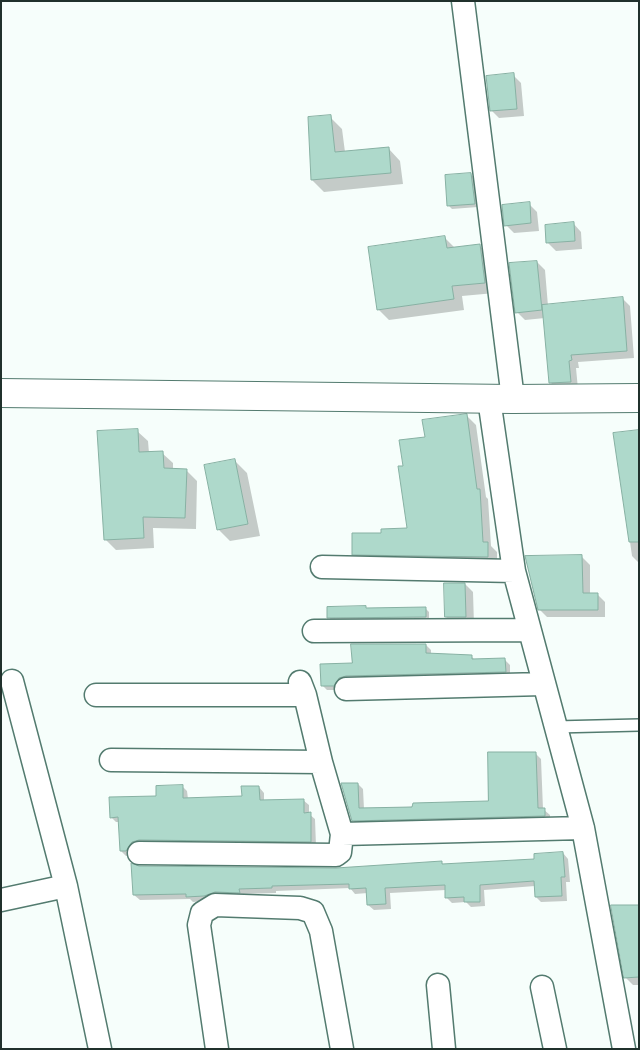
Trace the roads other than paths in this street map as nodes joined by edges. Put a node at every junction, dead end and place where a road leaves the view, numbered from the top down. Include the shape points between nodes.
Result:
1 (463, 1) edge
2 (1, 393) edge
3 (639, 398) edge
4 (501, 399) junction
5 (322, 567) dead end
6 (514, 571) junction
7 (529, 630) junction
8 (314, 631) dead end
9 (12, 681) dead end
10 (543, 684) junction
11 (346, 689) dead end
12 (96, 695) dead end
13 (639, 725) edge
14 (555, 727) junction
15 (111, 760) dead end
16 (321, 762) junction
17 (583, 828) junction
18 (342, 834) junction
19 (139, 853) dead end
20 (66, 886) junction
21 (1, 900) edge
22 (438, 985) dead end
23 (542, 987) dead end
24 (100, 1049) edge
25 (216, 1049) edge
26 (342, 1049) edge
27 (444, 1049) edge
28 (554, 1049) edge
29 (624, 1049) edge

1 - 4 street
2 - 4 street
3 - 4 street
4 - 6 street
5 - 6 street
6 - 7 street
7 - 8 street
7 - 10 street
9 - 20 street
10 - 11 street
10 - 14 street
12 - 16 street via 302,689
13 - 14 lane
14 - 17 street
15 - 16 street
16 - 18 street
17 - 18 street
17 - 29 street
18 - 19 street via 340,852 336,855
20 - 21 street
20 - 24 street
22 - 27 street
23 - 28 street
25 - 26 street via 199,925 202,913 215,905 300,908 313,912 321,931

